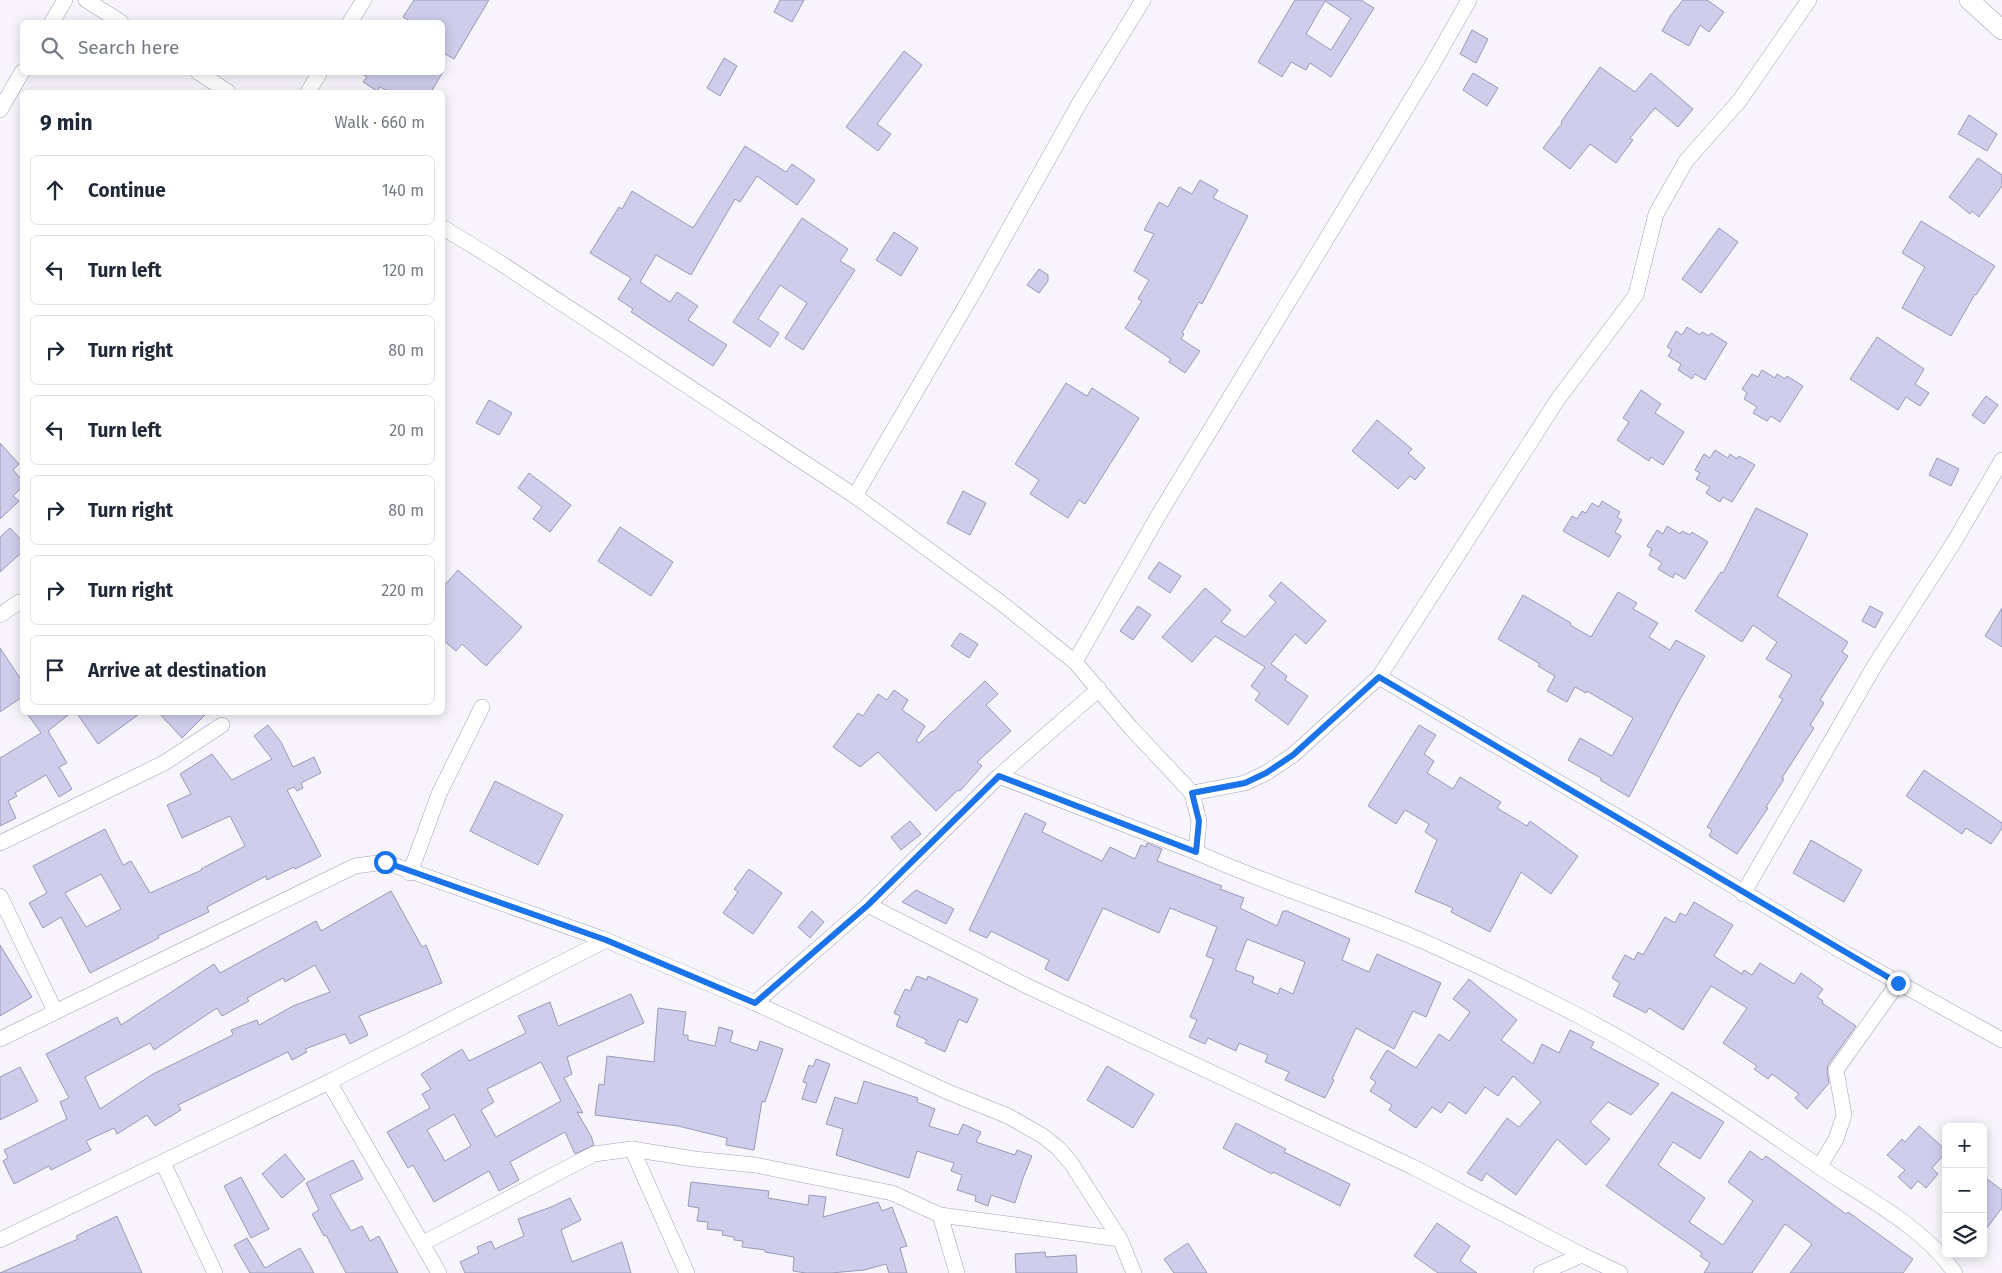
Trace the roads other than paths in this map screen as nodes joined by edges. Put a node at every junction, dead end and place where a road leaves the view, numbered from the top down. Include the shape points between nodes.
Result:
1 (65, 0) edge
2 (86, 0) edge
3 (364, 0) edge
4 (1143, 0) edge
5 (1469, 0) edge
6 (1809, 0) edge
7 (1969, 0) edge
8 (53, 20) edge
9 (117, 20) edge
10 (351, 20) edge
11 (2002, 30) edge
12 (20, 75) edge
13 (202, 75) edge
14 (318, 75) edge
15 (225, 90) edge
16 (309, 90) edge
17 (0, 110) edge
18 (445, 229) edge
19 (2002, 460) edge
20 (855, 496) junction
21 (19, 602) dead end
22 (0, 615) edge
23 (1075, 662) junction
24 (1379, 677) junction
25 (1099, 689) junction
26 (482, 707) dead end
27 (222, 725) dead end
28 (999, 776) junction
29 (1192, 793) junction
30 (0, 843) edge
31 (1196, 852) junction
32 (410, 873) junction
33 (1743, 894) junction
34 (0, 896) edge
35 (868, 905) junction
36 (606, 940) junction
37 (1898, 983) junction
38 (755, 1003) junction
39 (55, 1011) junction
40 (0, 1039) edge
41 (2002, 1040) edge
42 (329, 1082) junction
43 (632, 1149) junction
44 (163, 1163) junction
45 (1820, 1166) junction
46 (940, 1215) junction
47 (1120, 1238) junction
48 (0, 1240) edge
49 (423, 1243) junction
50 (1582, 1255) junction
51 (215, 1273) edge
52 (439, 1273) edge
53 (686, 1273) edge
54 (957, 1273) edge
55 (1134, 1273) edge
56 (1542, 1273) edge
57 (1620, 1273) edge
58 (1955, 1273) edge

1 - 8 street
2 - 9 street
3 - 10 street
4 - 20 street via 1079,104
5 - 23 street via 1158,516
6 - 24 street via 1740,100 1686,161 1656,214 1636,295 1558,399
7 - 11 street
12 - 17 street
13 - 15 street
14 - 16 street
18 - 20 street
19 - 33 street via 1875,665
20 - 23 street via 1000,602
21 - 22 street
23 - 25 street
24 - 29 street via 1293,755 1266,773 1245,783
24 - 33 street
25 - 28 street
25 - 29 street via 1130,728
26 - 32 street via 439,794
27 - 30 street via 164,763
28 - 31 street
28 - 35 street
29 - 31 street via 1199,821
31 - 45 street via 1423,942 1580,1017 1664,1064
32 - 36 street
32 - 39 street via 385,862 355,866
33 - 37 street
34 - 39 street
35 - 38 street
35 - 50 street via 1028,986 1413,1167
36 - 38 street
36 - 42 street
37 - 41 street
37 - 45 street via 1836,1070 1844,1115 1836,1139
38 - 47 street via 948,1092 1008,1116 1043,1136 1071,1163
39 - 40 street
42 - 44 street
42 - 49 street
43 - 46 street via 755,1165 892,1193
43 - 49 street via 594,1154
43 - 53 street
44 - 48 street
44 - 51 street
45 - 58 street via 1916,1231 1944,1257
46 - 47 street
46 - 54 street
47 - 55 street
49 - 52 street
50 - 56 street
50 - 57 street

